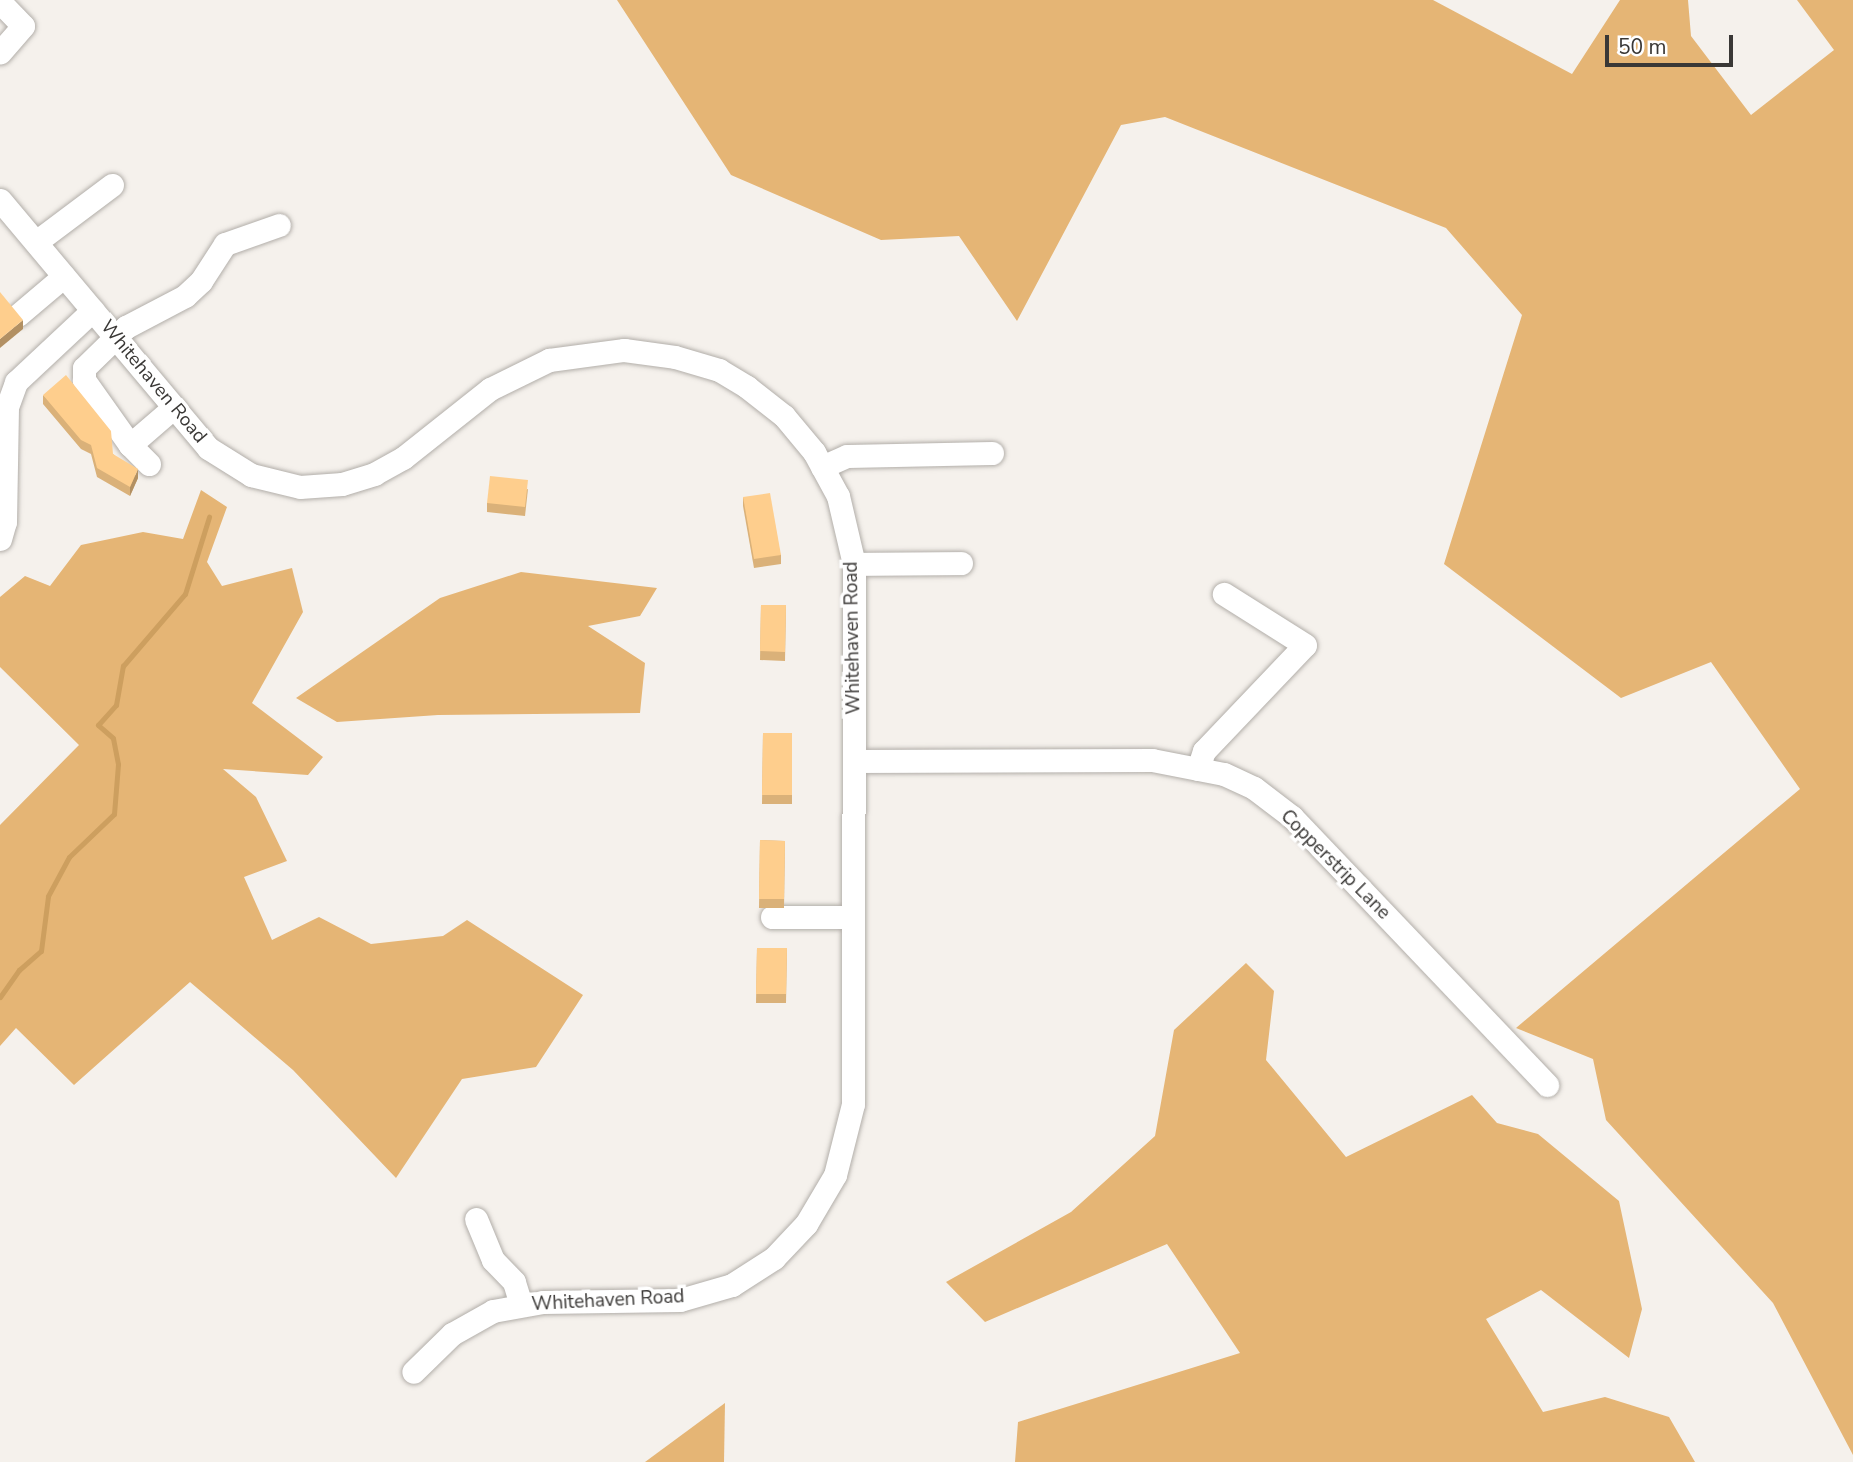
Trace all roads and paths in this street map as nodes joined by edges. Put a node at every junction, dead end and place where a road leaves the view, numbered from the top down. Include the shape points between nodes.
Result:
1 (0, 2) edge
2 (0, 52) edge
3 (112, 185) dead end
4 (0, 200) edge
5 (279, 225) dead end
6 (36, 242) junction
7 (64, 276) junction
8 (93, 310) junction
9 (18, 315) edge
10 (114, 336) junction
11 (174, 407) junction
12 (130, 446) junction
13 (992, 453) dead end
14 (149, 464) dead end
15 (822, 467) junction
16 (0, 539) edge
17 (961, 563) dead end
18 (854, 564) junction
19 (1224, 594) dead end
20 (854, 761) junction
21 (1198, 769) junction
22 (772, 917) dead end
23 (853, 917) junction
24 (1547, 1085) dead end
25 (476, 1219) dead end
26 (521, 1305) junction
27 (413, 1372) dead end

1 - 2 street via 23,26
3 - 6 street
4 - 6 street, Whitehaven Road
5 - 10 street via 225,244 201,281 185,296
6 - 7 street, Whitehaven Road
7 - 8 street, Whitehaven Road
7 - 9 street
8 - 10 street, Whitehaven Road
8 - 16 street via 16,382 7,407 5,522
10 - 11 street, Whitehaven Road
10 - 12 street via 84,368 83,380
11 - 12 street
11 - 15 street, Whitehaven Road via 208,448 251,475 300,487 341,484 374,474 403,458 490,389 549,360 624,350 675,357 719,370 784,416
12 - 14 street
13 - 15 street via 854,456
15 - 18 street, Whitehaven Road via 838,496
17 - 18 street
18 - 20 street, Whitehaven Road
19 - 21 street via 1306,645 1203,751
20 - 21 street, Copperstrip Lane via 1152,760
20 - 23 street, Whitehaven Road
21 - 24 street, Copperstrip Lane via 1224,774 1254,788 1292,817
22 - 23 street
23 - 26 street, Whitehaven Road via 853,1104 835,1175 806,1224 774,1258 732,1285 680,1300
25 - 26 street via 493,1260 514,1282
26 - 27 street, Whitehaven Road via 493,1311 452,1334

